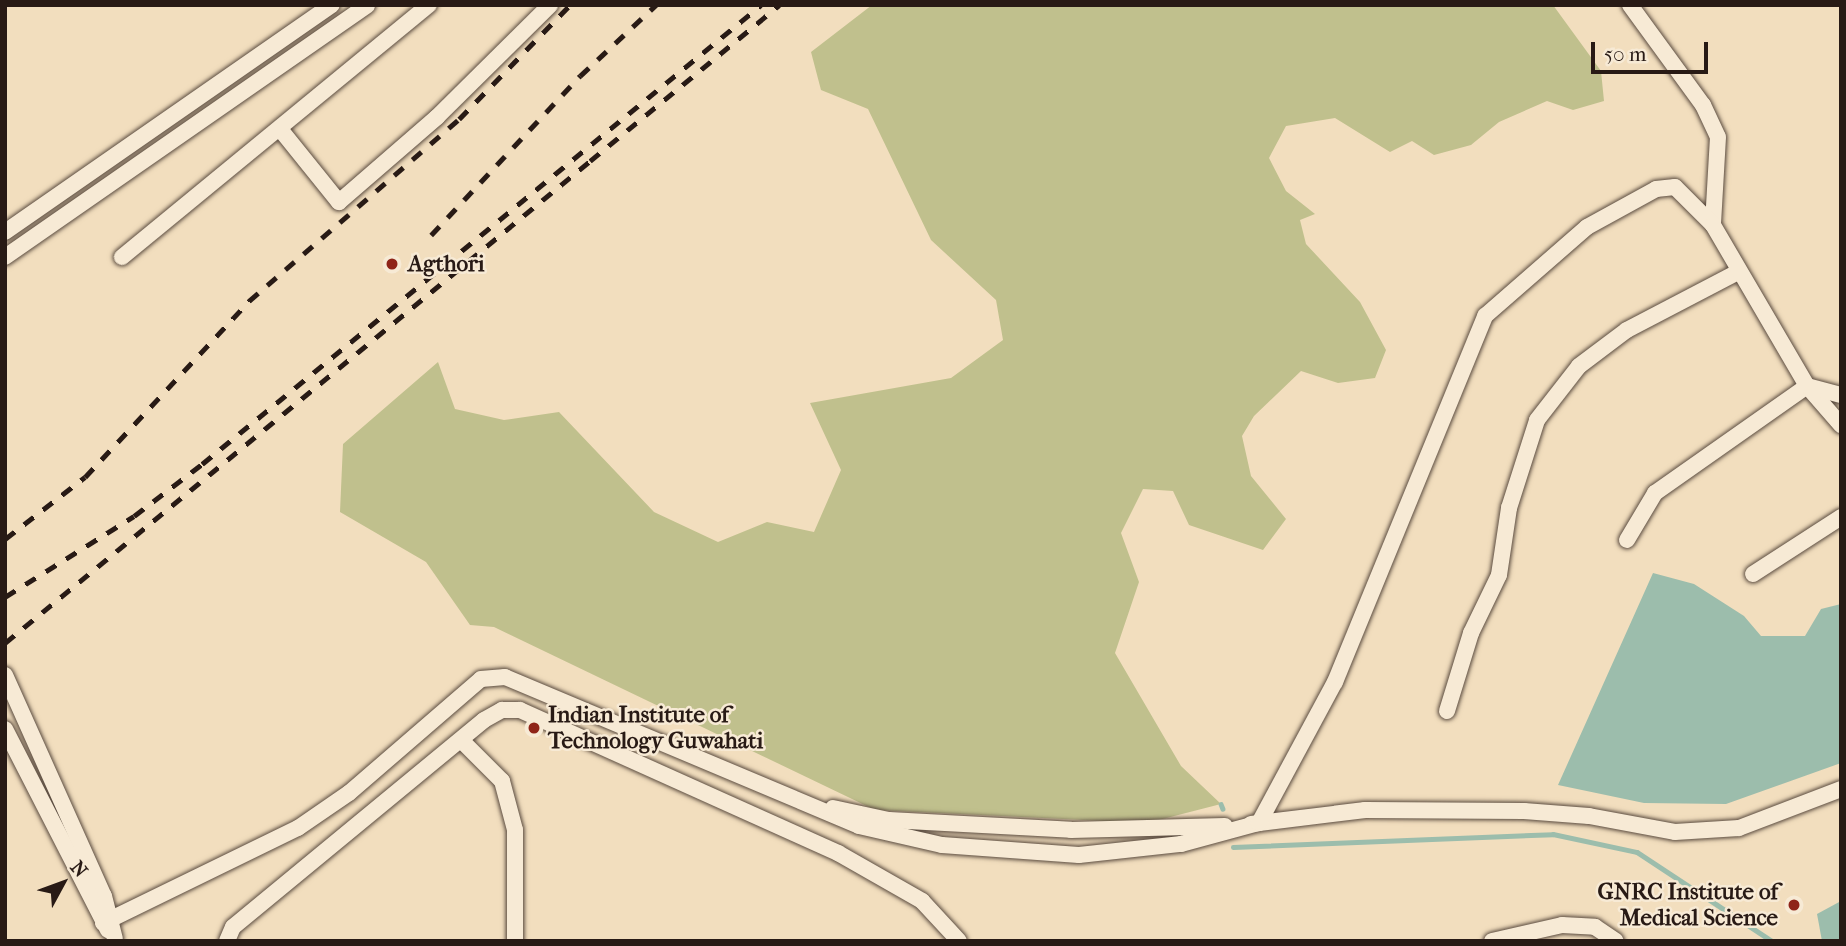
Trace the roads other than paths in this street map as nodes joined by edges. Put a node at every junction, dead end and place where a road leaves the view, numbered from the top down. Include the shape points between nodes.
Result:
1 (332, 5) edge
2 (367, 5) edge
3 (429, 5) edge
4 (550, 5) edge
5 (1630, 5) edge
6 (200, 97) junction
7 (212, 114) junction
8 (280, 128) junction
9 (1713, 225) junction
10 (5, 232) edge
11 (5, 257) edge
12 (122, 257) dead end
13 (1738, 272) junction
14 (1807, 386) junction
15 (1841, 395) edge
16 (1841, 425) edge
17 (1841, 517) edge
18 (1627, 540) dead end
19 (1753, 574) dead end
20 (5, 675) edge
21 (1447, 711) dead end
22 (6, 730) edge
23 (461, 740) junction
24 (1841, 789) edge
25 (790, 800) junction
26 (1259, 823) junction
27 (107, 921) junction
28 (116, 940) edge
29 (228, 941) edge
30 (515, 941) edge
31 (959, 941) edge
32 (1492, 941) edge
33 (1616, 941) edge

1 - 6 street
2 - 7 street
3 - 8 street
4 - 8 street via 438,117 339,202
5 - 9 street via 1703,105 1718,137
6 - 7 street
6 - 10 street
7 - 11 street
8 - 12 street
9 - 13 street
9 - 26 street via 1675,187 1631,199 1534,268 1485,316 1335,682
13 - 14 street
13 - 21 street via 1627,330 1579,366 1537,419 1509,508 1499,575 1471,633
14 - 15 street
14 - 16 street
14 - 18 street via 1656,493
17 - 19 street
20 - 27 street
22 - 27 street
23 - 29 street via 233,927
23 - 30 street via 502,780 515,830
23 - 31 street via 502,710 520,710 838,853 922,901
24 - 26 street via 1739,828 1675,832 1524,811 1366,810
25 - 26 street via 889,820 1058,829
25 - 26 street via 859,826 1002,852 1079,855 1181,844
25 - 27 street via 505,677 481,679 349,793 298,828
27 - 28 street
32 - 33 street via 1562,925 1595,928

